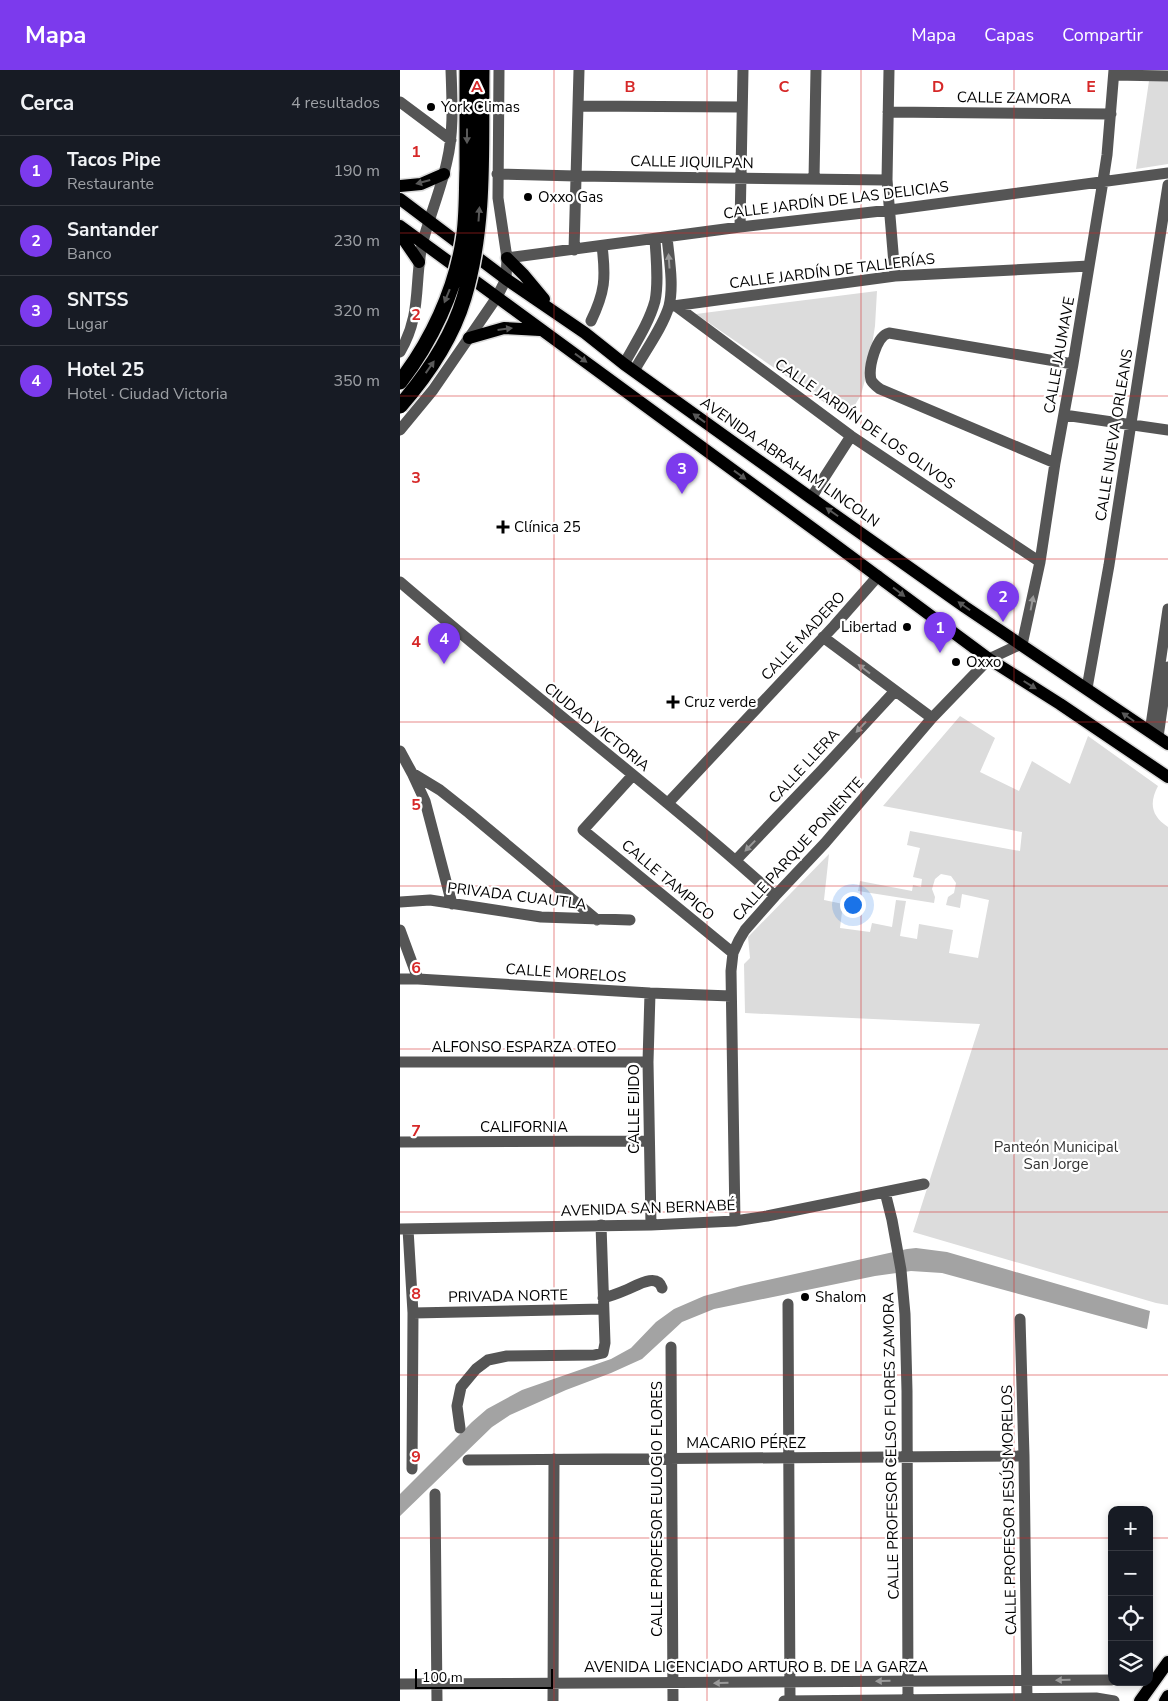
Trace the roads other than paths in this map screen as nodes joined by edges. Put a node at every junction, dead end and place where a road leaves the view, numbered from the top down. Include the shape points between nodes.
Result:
1 (451, 70) edge
2 (467, 70) edge
3 (482, 70) edge
4 (499, 70) edge
5 (579, 70) edge
6 (743, 70) edge
7 (816, 70) edge
8 (889, 70) edge
9 (1114, 72) edge
10 (1168, 76) edge
11 (400, 102) edge
12 (578, 106) junction
13 (742, 108) junction
14 (888, 112) junction
15 (1111, 114) junction
16 (451, 140) junction
17 (1168, 173) edge
18 (444, 174) junction
19 (498, 174) junction
20 (576, 176) junction
21 (740, 177) junction
22 (814, 179) junction
23 (887, 180) junction
24 (1104, 181) junction
25 (1168, 185) edge
26 (400, 186) edge
27 (400, 199) edge
28 (890, 210) junction
29 (430, 221) junction
30 (400, 226) edge
31 (740, 227) junction
32 (400, 234) edge
33 (667, 237) junction
34 (655, 239) junction
35 (423, 243) junction
36 (602, 246) junction
37 (574, 250) junction
38 (507, 258) junction
39 (419, 262) junction
40 (1089, 266) junction
41 (895, 276) junction
42 (506, 278) junction
43 (657, 280) junction
44 (670, 281) junction
45 (497, 297) junction
46 (672, 306) junction
47 (553, 310) junction
48 (591, 322) dead end
49 (646, 323) junction
50 (541, 330) junction
51 (657, 330) junction
52 (469, 338) junction
53 (400, 352) edge
54 (1073, 364) junction
55 (629, 367) junction
56 (400, 382) edge
57 (400, 406) edge
58 (1064, 415) junction
59 (1131, 425) junction
60 (400, 430) edge
61 (1168, 430) edge
62 (851, 436) junction
63 (1054, 462) junction
64 (811, 498) junction
65 (1040, 562) junction
66 (878, 576) junction
67 (400, 582) edge
68 (1168, 609) edge
69 (823, 637) junction
70 (1021, 644) junction
71 (988, 659) junction
72 (1168, 667) edge
73 (1087, 688) junction
74 (894, 692) junction
75 (932, 718) junction
76 (1158, 738) edge
77 (400, 752) edge
78 (412, 773) junction
79 (632, 775) junction
80 (1168, 777) edge
81 (668, 803) junction
82 (736, 860) junction
83 (774, 896) junction
84 (400, 902) edge
85 (452, 904) junction
86 (597, 920) junction
87 (630, 920) dead end
88 (400, 930) edge
89 (733, 954) junction
90 (418, 979) junction
91 (400, 980) edge
92 (650, 993) junction
93 (731, 996) junction
94 (400, 1062) edge
95 (648, 1062) junction
96 (649, 1141) junction
97 (400, 1142) edge
98 (924, 1184) dead end
99 (885, 1192) junction
100 (735, 1221) junction
101 (650, 1224) junction
102 (601, 1225) junction
103 (404, 1228) edge
104 (662, 1288) dead end
105 (603, 1304) junction
106 (788, 1304) dead end
107 (413, 1313) junction
108 (1020, 1319) dead end
109 (671, 1347) dead end
110 (460, 1428) dead end
111 (1024, 1456) junction
112 (673, 1458) junction
113 (789, 1458) junction
114 (907, 1458) junction
115 (554, 1459) junction
116 (468, 1460) dead end
117 (412, 1469) dead end
118 (435, 1494) dead end
119 (1168, 1662) edge
120 (1153, 1679) edge
121 (1108, 1680) edge
122 (908, 1681) junction
123 (1027, 1681) junction
124 (789, 1682) junction
125 (400, 1684) edge
126 (437, 1684) junction
127 (553, 1684) junction
128 (673, 1684) junction
129 (1149, 1686) edge
130 (1168, 1696) edge
131 (1027, 1700) edge
132 (437, 1701) edge
133 (553, 1701) edge
134 (674, 1701) edge
135 (784, 1701) edge
136 (790, 1701) edge
137 (908, 1701) edge
138 (1114, 1701) edge
139 (1140, 1701) edge
140 (1165, 1701) edge

1 - 16 street
2 -> 56 highway, bridge via 463,243 454,279 441,310
57 -> 3 highway, bridge via 437,357 459,311 467,284 479,211
4 - 19 street
5 - 12 street
6 - 13 street
7 - 22 street
8 - 14 street
9 - 10 street
9 - 15 street, CALLE JAUMAVE
11 - 16 street
12 - 13 street
12 - 20 street
13 - 21 street
14 - 15 street, CALLE ZAMORA
14 - 23 street
15 - 24 street, CALLE JAUMAVE
16 - 18 street
17 - 24 street, CALLE JARDÍN DE LAS DELICIAS
18 -> 26 main road via 421,184
18 - 29 street
19 - 20 street, CALLE JIQUILPAN
19 - 38 street via 498,198
20 - 21 street, CALLE JIQUILPAN
20 - 37 street
21 - 22 street, CALLE JIQUILPAN
21 - 31 street
22 - 23 street, CALLE JIQUILPAN
23 - 28 street
24 - 28 street, CALLE JARDÍN DE LAS DELICIAS
24 - 40 street, CALLE JAUMAVE
25 - 59 street, CALLE NUEVA ORLEANS
27 - 29 main road, AVENIDA ABRAHAM LINCOLN
28 - 31 street, CALLE JARDÍN DE LAS DELICIAS
28 - 41 street
29 - 35 street
29 - 42 main road, AVENIDA ABRAHAM LINCOLN
30 - 35 main road
31 - 33 street, CALLE JARDÍN DE LAS DELICIAS
32 - 39 main road
33 - 34 street, CALLE JARDÍN DE LAS DELICIAS
44 -> 33 street
34 - 36 street, CALLE JARDÍN DE LAS DELICIAS
34 - 43 street
35 - 39 street
35 - 45 main road
36 - 37 street, CALLE JARDÍN DE LAS DELICIAS
36 - 48 street via 603,292
37 - 38 street, CALLE JARDÍN DE LAS DELICIAS
38 - 42 street
38 - 47 main road
39 - 53 street via 415,317
40 - 41 street, CALLE JARDÍN DE TALLERÍAS
40 - 54 street, CALLE JAUMAVE
41 - 46 street, CALLE JARDÍN DE TALLERÍAS
42 - 45 street
42 - 47 main road, AVENIDA ABRAHAM LINCOLN
43 - 44 street
43 - 49 street via 655,300
44 - 46 street
45 - 50 main road
45 - 52 street
46 - 51 street
46 - 62 street, CALLE JARDÍN DE LOS OLIVOS
47 - 55 main road, AVENIDA ABRAHAM LINCOLN
49 - 51 street
49 - 55 street
52 -> 50 main road via 504,328
50 -> 66 main road
51 - 55 street
52 - 60 street
54 - 58 street, CALLE JAUMAVE
54 - 63 street via 885,334 878,341 870,373 873,383 880,389
64 -> 55 main road, AVENIDA ABRAHAM LINCOLN
58 - 59 street
58 - 63 street, CALLE JAUMAVE
59 - 61 street
59 - 73 street, CALLE NUEVA ORLEANS
62 - 64 street
62 - 65 street, CALLE JARDÍN DE LOS OLIVOS
63 - 65 street, CALLE JAUMAVE
70 -> 64 main road, AVENIDA ABRAHAM LINCOLN
70 -> 65 street, CALLE JAUMAVE
66 - 69 street, CALLE MADERO
66 -> 71 main road
67 - 79 street, CIUDAD VICTORIA
68 - 76 street
74 -> 69 street
69 - 81 street, CALLE MADERO
70 - 71 street
70 - 73 main road, AVENIDA ABRAHAM LINCOLN
71 - 75 street, CALLE PARQUE PONIENTE
71 -> 80 main road
72 - 76 street
76 -> 73 main road, AVENIDA ABRAHAM LINCOLN
74 - 75 street
74 -> 82 street, CALLE LLERA
75 - 83 street, CALLE PARQUE PONIENTE via 825,843
77 - 78 street
78 - 85 street via 425,802
78 - 86 street via 469,813
79 - 81 street, CIUDAD VICTORIA
79 - 89 street, CALLE TAMPICO via 583,830
81 - 82 street, CIUDAD VICTORIA
82 - 83 street, CIUDAD VICTORIA
83 - 89 street, CALLE PARQUE PONIENTE via 745,930
84 - 85 street, PRIVADA CUAUTLA via 430,900
85 - 86 street, PRIVADA CUAUTLA via 541,917
86 - 87 street, PRIVADA CUAUTLA
88 - 90 street
89 - 93 street, CALLE PARQUE PONIENTE
90 - 91 street, CALLE MORELOS
90 - 92 street, CALLE MORELOS
92 - 93 street, CALLE MORELOS
92 - 95 street, CALLE EJIDO
93 - 100 street, CALLE PARQUE PONIENTE
94 - 95 street, ALFONSO ESPARZA OTEO
95 - 96 street, CALLE EJIDO
96 - 97 street, CALIFORNIA
96 - 101 street, CALLE EJIDO
98 - 99 street, AVENIDA SAN BERNABÉ
99 - 100 street, AVENIDA SAN BERNABÉ
99 - 114 street, CALLE PROFESOR CELSO FLORES ZAMORA via 902,1270 907,1350
100 - 101 street, AVENIDA SAN BERNABÉ
101 - 102 street, AVENIDA SAN BERNABÉ
102 - 103 street, AVENIDA SAN BERNABÉ
102 - 105 street
103 - 107 street
104 - 105 street, PRIVADA NORTE via 658,1282 649,1281
105 - 107 street, PRIVADA NORTE
105 - 110 street via 603,1353 507,1356 488,1360 461,1388 457,1406
106 - 113 street
107 - 117 street
108 - 111 street, CALLE PROFESOR JESÚS MORELOS
109 - 112 street, CALLE PROFESOR EULOGIO FLORES
111 - 114 street, MACARIO PÉREZ
111 - 123 street, CALLE PROFESOR JESÚS MORELOS
112 - 113 street, MACARIO PÉREZ
112 - 115 street, MACARIO PÉREZ
112 - 128 street, CALLE PROFESOR EULOGIO FLORES
113 - 114 street, MACARIO PÉREZ
113 - 124 street
114 - 122 street, CALLE PROFESOR CELSO FLORES ZAMORA
115 - 116 street, MACARIO PÉREZ
115 - 127 street
118 - 126 street
119 - 120 main road
121 -> 123 street, AVENIDA LICENCIADO ARTURO B. DE LA GARZA
122 - 123 street, AVENIDA LICENCIADO ARTURO B. DE LA GARZA
122 -> 124 street, AVENIDA LICENCIADO ARTURO B. DE LA GARZA
122 - 137 street, CALLE PROFESOR CELSO FLORES ZAMORA
123 - 131 street, CALLE PROFESOR JESÚS MORELOS
124 -> 128 street, AVENIDA LICENCIADO ARTURO B. DE LA GARZA
124 - 136 street
125 - 126 street, AVENIDA LICENCIADO ARTURO B. DE LA GARZA
126 - 127 street, AVENIDA LICENCIADO ARTURO B. DE LA GARZA
126 - 132 street
127 - 128 street, AVENIDA LICENCIADO ARTURO B. DE LA GARZA
127 - 133 street
128 - 134 street, CALLE PROFESOR EULOGIO FLORES
129 - 139 main road
130 - 140 main road
131 - 137 street
131 - 138 street via 1096,1698
135 - 136 street
136 - 137 street

